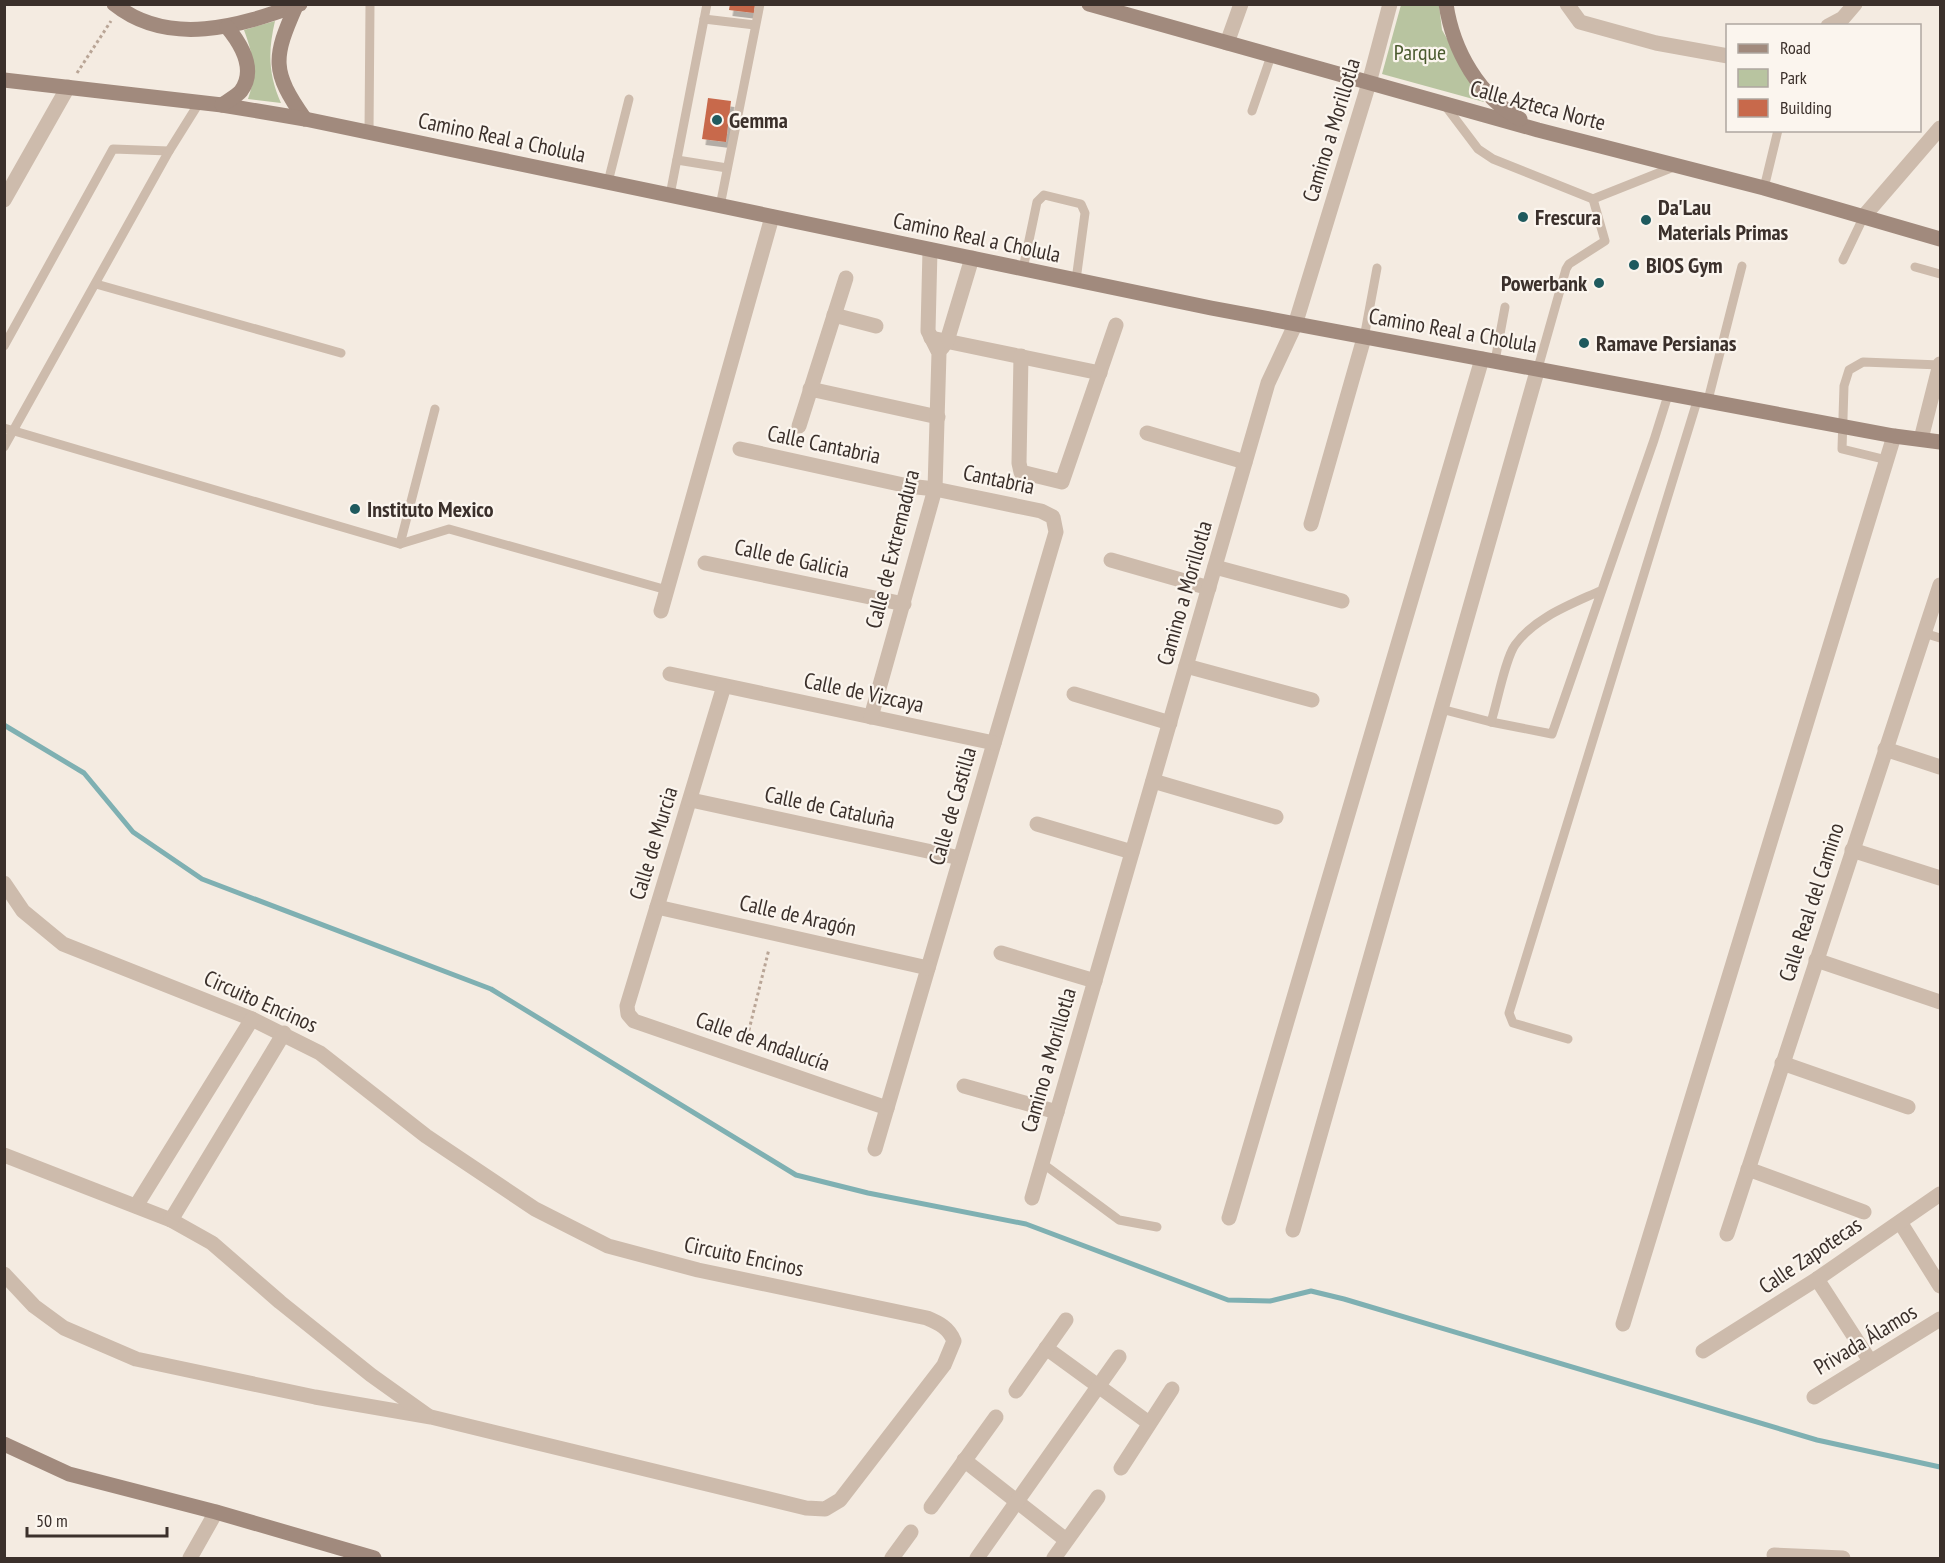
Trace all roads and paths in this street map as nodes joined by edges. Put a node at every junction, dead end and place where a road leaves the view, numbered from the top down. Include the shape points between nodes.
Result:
1 (370, 4) edge
2 (707, 4) edge
3 (760, 4) edge
4 (1089, 4) edge
5 (1241, 4) edge
6 (1390, 4) edge
7 (1446, 4) edge
8 (1567, 4) edge
9 (1855, 4) edge
10 (298, 5) edge
11 (118, 6) edge
12 (704, 19) junction
13 (1832, 24) edge
14 (755, 25) junction
15 (227, 27) junction
16 (1227, 43) junction
17 (1271, 56) junction
18 (1726, 56) edge
19 (4, 80) edge
20 (1369, 83) junction
21 (68, 87) junction
22 (629, 99) dead end
23 (1443, 102) junction
24 (199, 103) junction
25 (222, 105) junction
26 (1252, 111) dead end
27 (304, 119) junction
28 (1941, 128) edge
29 (1538, 130) junction
30 (1778, 132) edge
31 (369, 133) junction
32 (169, 151) junction
33 (677, 160) junction
34 (1678, 165) junction
35 (727, 168) junction
36 (608, 183) junction
37 (1764, 188) junction
38 (670, 195) junction
39 (1593, 199) junction
40 (4, 200) edge
41 (720, 206) junction
42 (1864, 216) junction
43 (772, 217) junction
44 (1941, 239) edge
45 (930, 250) junction
46 (972, 258) junction
47 (1843, 260) dead end
48 (1742, 266) dead end
49 (1915, 267) dead end
50 (1377, 268) dead end
51 (1023, 269) junction
52 (1941, 274) edge
53 (846, 278) dead end
54 (1076, 280) junction
55 (96, 284) junction
56 (1504, 307) dead end
57 (929, 311) junction
58 (834, 315) junction
59 (953, 315) junction
60 (1116, 325) dead end
61 (1295, 325) junction
62 (876, 326) dead end
63 (1365, 338) junction
64 (4, 345) edge
65 (943, 347) junction
66 (341, 353) dead end
67 (1021, 357) junction
68 (1488, 360) junction
69 (1940, 365) edge
70 (1538, 368) junction
71 (1100, 373) junction
72 (810, 389) junction
73 (1669, 392) junction
74 (1703, 399) junction
75 (435, 409) dead end
76 (938, 417) junction
77 (799, 426) dead end
78 (1841, 426) junction
79 (9, 430) edge
80 (1147, 433) dead end
81 (1894, 436) junction
82 (1921, 439) junction
83 (1941, 442) edge
84 (4, 447) edge
85 (740, 449) dead end
86 (1887, 460) junction
87 (1245, 462) junction
88 (935, 489) junction
89 (1053, 517) joint
90 (1311, 524) dead end
91 (400, 544) junction
92 (1111, 560) dead end
93 (705, 563) dead end
94 (1215, 567) junction
95 (1941, 585) edge
96 (1209, 588) junction
97 (667, 590) junction
98 (1602, 590) junction
99 (1342, 601) dead end
100 (904, 604) junction
101 (661, 611) dead end
102 (1924, 633) junction
103 (1941, 638) edge
104 (1186, 666) junction
105 (670, 674) dead end
106 (724, 686) junction
107 (1074, 694) dead end
108 (1312, 700) dead end
109 (1441, 710) junction
110 (871, 717) junction
111 (1491, 722) junction
112 (1170, 723) junction
113 (994, 743) junction
114 (1885, 748) junction
115 (1941, 767) edge
116 (1153, 781) junction
117 (691, 800) junction
118 (1276, 817) dead end
119 (1037, 824) dead end
120 (1852, 850) junction
121 (1132, 852) junction
122 (960, 858) junction
123 (1941, 878) edge
124 (4, 883) edge
125 (657, 907) junction
126 (773, 933) junction
127 (1001, 953) dead end
128 (1816, 960) junction
129 (928, 968) junction
130 (1095, 981) junction
131 (1941, 1002) edge
132 (628, 1014) joint
133 (252, 1019) junction
134 (284, 1033) junction
135 (1568, 1039) dead end
136 (742, 1058) junction
137 (1782, 1063) junction
138 (964, 1086) dead end
139 (1908, 1107) dead end
140 (887, 1108) junction
141 (1057, 1112) junction
142 (875, 1149) dead end
143 (4, 1155) edge
144 (1042, 1162) junction
145 (1748, 1169) junction
146 (1941, 1194) edge
147 (1032, 1198) dead end
148 (136, 1206) junction
149 (1864, 1212) dead end
150 (1228, 1218) dead end
151 (171, 1220) junction
152 (1900, 1222) junction
153 (1157, 1227) dead end
154 (1293, 1230) dead end
155 (1727, 1234) dead end
156 (4, 1274) edge
157 (1818, 1279) junction
158 (1941, 1286) edge
159 (1941, 1319) edge
160 (1066, 1320) dead end
161 (1623, 1323) dead end
162 (1046, 1348) junction
163 (1703, 1351) dead end
164 (1119, 1357) dead end
165 (1870, 1361) junction
166 (1098, 1387) junction
167 (1173, 1389) dead end
168 (1016, 1391) dead end
169 (1814, 1397) dead end
170 (996, 1417) dead end
171 (431, 1418) junction
172 (1149, 1423) junction
173 (4, 1444) edge
174 (964, 1460) junction
175 (1121, 1468) dead end
176 (1098, 1497) dead end
177 (1016, 1501) junction
178 (931, 1507) dead end
179 (216, 1512) junction
180 (912, 1532) dead end
181 (1066, 1540) junction
182 (1774, 1555) dead end
183 (190, 1558) edge
184 (374, 1558) edge
185 (892, 1558) edge
186 (977, 1558) edge
187 (1054, 1558) edge
188 (1843, 1558) edge

1 - 31 lane
2 - 12 lane
3 - 14 lane
4 - 16 main road, Calle Azteca Norte
5 - 16 street
6 - 20 street, Camino a Morillotla
7 - 29 main road via 1453,34 1478,83 1490,98
8 - 18 street via 1580,22 1656,43
9 - 13 street
10 - 15 main road
10 - 27 main road via 279,48 278,69 284,90
11 - 15 main road via 138,20 169,29
11 - 21 path
12 - 14 lane
12 - 33 lane
14 - 35 lane
15 - 25 main road via 244,47 248,69 241,91
16 - 17 main road, Calle Azteca Norte
17 - 20 main road, Calle Azteca Norte
17 - 26 lane
19 - 21 main road, Camino Real a Cholula
20 - 23 main road, Calle Azteca Norte
20 - 61 street, Camino a Morillotla
21 - 24 main road, Camino Real a Cholula
21 - 40 street
22 - 36 lane
23 - 29 main road, Calle Azteca Norte
23 - 39 lane via 1478,149 1493,159
24 - 25 main road, Camino Real a Cholula
24 - 32 lane
25 - 27 main road, Camino Real a Cholula
27 - 31 main road, Camino Real a Cholula
28 - 42 street
29 - 34 main road, Calle Azteca Norte
30 - 37 lane
31 - 36 main road, Camino Real a Cholula
32 - 55 lane
32 - 64 lane via 113,149
33 - 35 lane
33 - 38 lane
34 - 37 main road, Calle Azteca Norte
34 - 39 lane
35 - 41 lane
36 - 38 main road, Camino Real a Cholula
37 - 42 main road, Calle Azteca Norte
38 - 41 main road, Camino Real a Cholula
39 - 70 lane via 1605,242 1566,269
41 - 43 main road, Camino Real a Cholula
42 - 44 main road, Calle Azteca Norte
42 - 47 lane
43 - 45 main road, Camino Real a Cholula
43 - 97 street
45 - 46 main road, Camino Real a Cholula
45 - 57 street
46 - 51 main road, Camino Real a Cholula
46 - 59 street, Calle de Extremadura
48 - 74 lane
49 - 52 lane
50 - 63 lane
51 - 54 main road, Camino Real a Cholula
51 - 54 lane via 1036,202 1044,195 1081,204 1085,213
53 - 58 street
54 - 61 main road, Camino Real a Cholula
55 - 66 lane
55 - 79 lane
56 - 68 lane
57 - 59 street
57 - 65 street via 928,331
58 - 62 street
58 - 72 street
59 - 65 street, Calle de Extremadura
60 - 71 street
61 - 63 main road, Camino Real a Cholula
61 - 87 street, Camino a Morillotla via 1268,383
63 - 68 main road, Camino Real a Cholula
63 - 90 street
65 - 67 street
65 - 76 street, Calle de Extremadura
67 - 71 street
67 - 71 street via 1021,472 1053,481 1062,482 1066,475
68 - 70 main road, Camino Real a Cholula
68 - 150 street
69 - 78 lane via 1854,365 1844,386
69 - 82 street
70 - 73 main road, Camino Real a Cholula
70 - 109 street
72 - 76 street
72 - 77 street
73 - 74 main road, Camino Real a Cholula
73 - 98 lane
74 - 78 main road, Camino Real a Cholula
74 - 135 lane via 1509,1013 1513,1023
75 - 91 lane
76 - 88 street, Calle de Extremadura
78 - 81 main road, Camino Real a Cholula
78 - 86 lane via 1842,449
79 - 84 lane
79 - 91 lane
80 - 87 street
81 - 82 main road, Camino Real a Cholula
81 - 86 street
82 - 83 main road, Camino Real a Cholula
85 - 88 street, Calle Cantabria
86 - 161 street
87 - 94 street, Camino a Morillotla
88 - 89 street, Cantabria via 1041,511
88 - 100 street, Calle de Extremadura
89 - 113 street, Calle de Castilla via 1056,532
91 - 97 lane via 449,529
92 - 96 street
93 - 100 street, Calle de Galicia
94 - 96 street, Camino a Morillotla
94 - 99 street
95 - 102 street, Calle Real del Camino
96 - 104 street, Camino a Morillotla
97 - 101 street
98 - 111 lane via 1555,612 1514,646
98 - 111 lane via 1552,734
100 - 110 street, Calle de Extremadura
102 - 103 lane
102 - 114 street, Calle Real del Camino
104 - 108 street
104 - 112 street, Camino a Morillotla
105 - 106 street, Calle de Vizcaya
106 - 110 street, Calle de Vizcaya
106 - 117 street, Calle de Murcia
107 - 112 street
109 - 111 lane
109 - 154 street
110 - 113 street, Calle de Vizcaya
112 - 116 street, Camino a Morillotla
113 - 122 street, Calle de Castilla
114 - 115 street
114 - 120 street, Calle Real del Camino
116 - 118 street
116 - 121 street, Camino a Morillotla
117 - 122 street, Calle de Cataluña
117 - 125 street, Calle de Murcia
119 - 121 street
120 - 123 street
120 - 128 street, Calle Real del Camino
121 - 130 street, Camino a Morillotla
122 - 129 street, Calle de Castilla
124 - 133 street, Circuito Encinos via 23,911 63,944
125 - 126 street, Calle de Aragón
125 - 132 street, Calle de Murcia via 627,1006
126 - 129 street, Calle de Aragón
126 - 136 path
127 - 130 street
128 - 131 street
128 - 137 street, Calle Real del Camino
129 - 140 street, Calle de Castilla
130 - 141 street, Camino a Morillotla
132 - 136 street, Calle de Andalucía via 634,1020
133 - 134 street, Circuito Encinos
133 - 148 street
134 - 151 street
134 - 171 street, Circuito Encinos via 320,1053 426,1136 535,1209 608,1246 698,1270 927,1318 941,1323 954,1341 944,1365 840,1500 825,1509 806,1508
136 - 140 street, Calle de Andalucía
137 - 139 street
137 - 145 street, Calle Real del Camino
138 - 141 street
140 - 142 street, Calle de Castilla
141 - 144 street, Camino a Morillotla
143 - 148 street, Circuito Encinos
144 - 147 street, Camino a Morillotla
144 - 153 lane via 1119,1220
145 - 149 street
145 - 155 street, Calle Real del Camino
146 - 152 street, Calle Zapotecas
148 - 151 street, Circuito Encinos
151 - 171 street, Circuito Encinos via 212,1243 372,1375
152 - 157 street, Calle Zapotecas
152 - 158 street
156 - 171 street, Circuito Encinos via 34,1306 64,1328 136,1359
157 - 163 street, Calle Zapotecas
157 - 165 street
159 - 165 street, Privada Álamos
160 - 162 street
162 - 166 street
162 - 168 street
164 - 166 street
165 - 169 street, Privada Álamos
166 - 172 street
166 - 177 street
167 - 172 street
170 - 174 street
172 - 175 street
173 - 179 main road via 69,1474
174 - 177 street
174 - 178 street
176 - 181 street
177 - 181 street
177 - 186 street
179 - 183 street
179 - 184 main road
180 - 185 street
181 - 187 street
182 - 188 street

